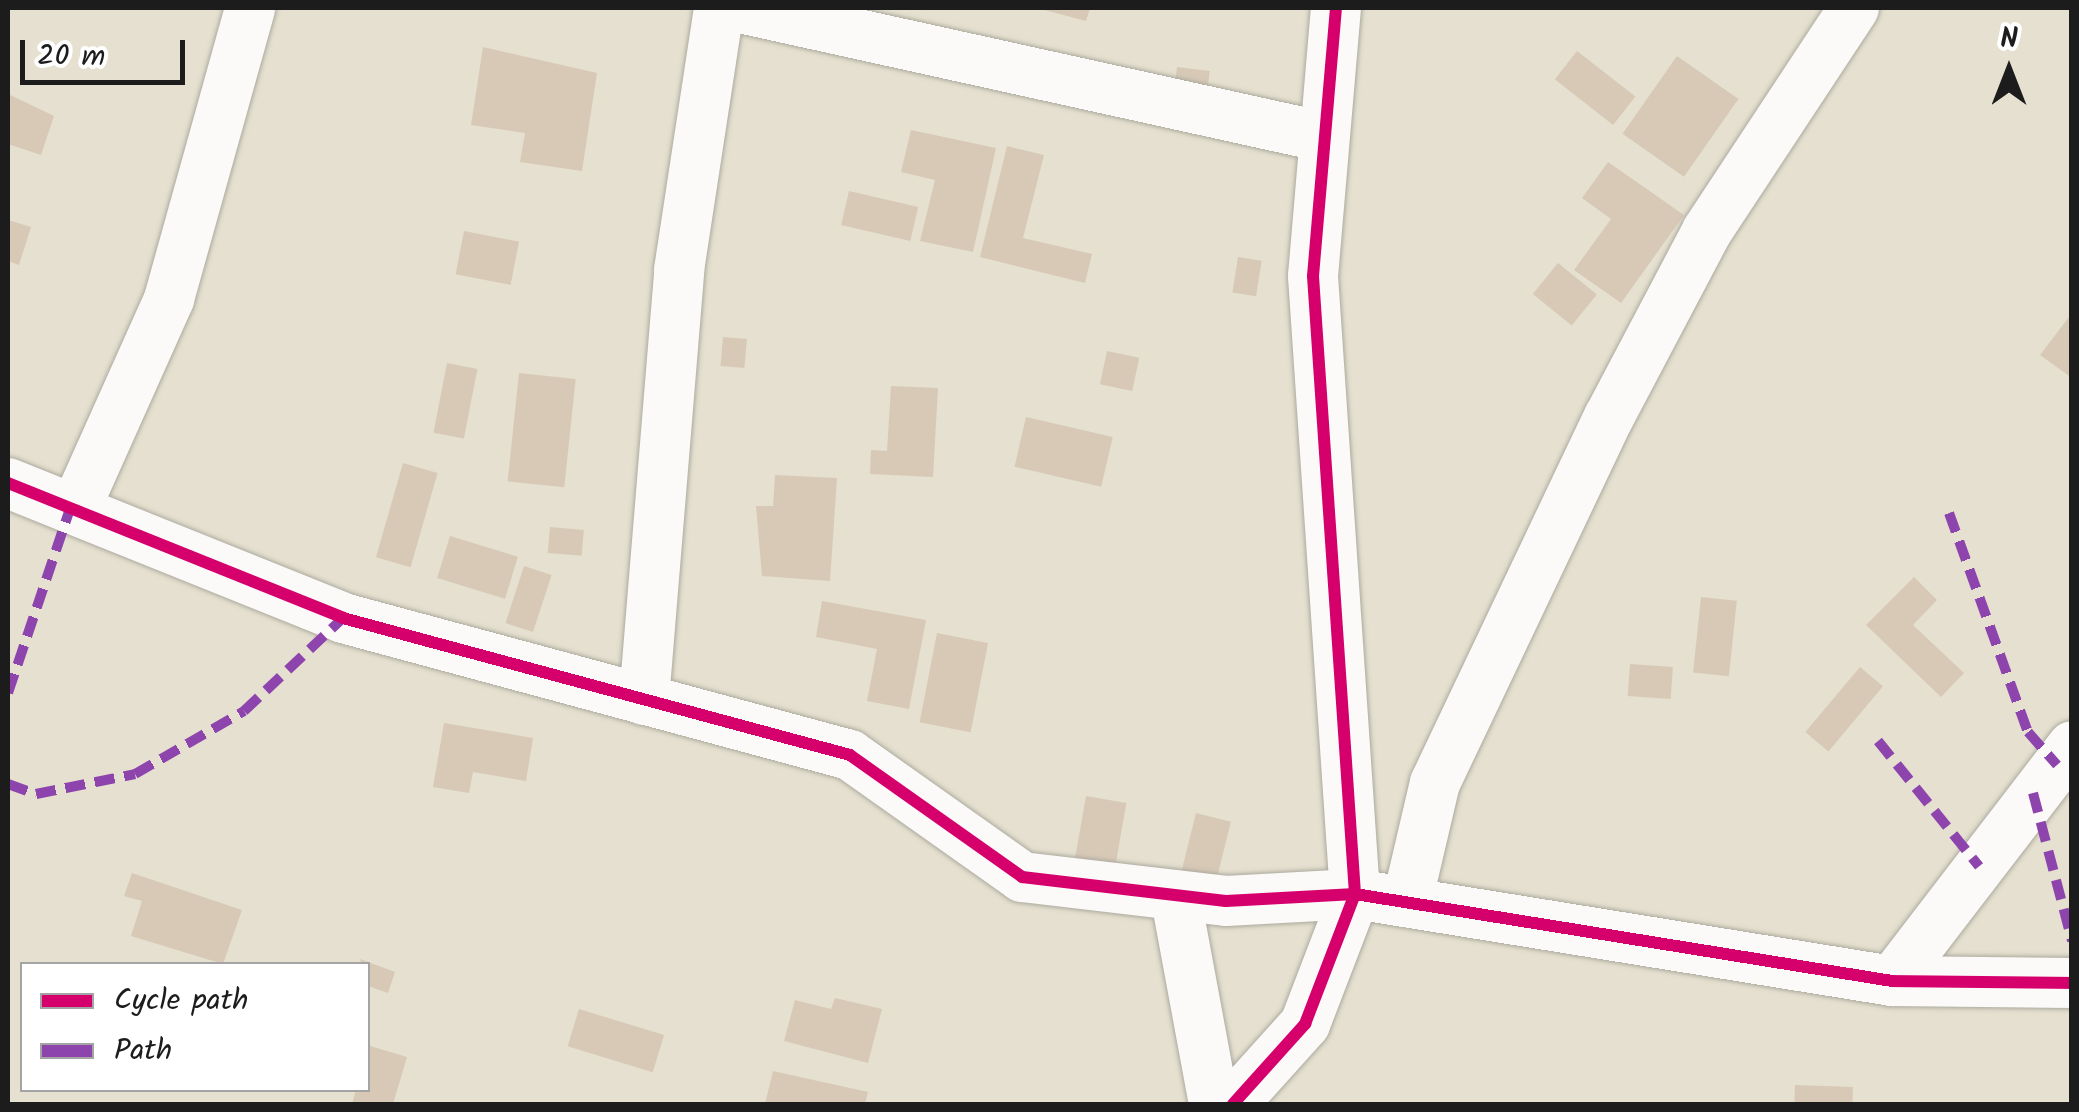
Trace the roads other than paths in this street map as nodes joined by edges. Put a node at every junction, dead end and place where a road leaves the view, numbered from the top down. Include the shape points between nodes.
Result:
1 (250, 8) edge
2 (719, 8) edge
3 (740, 8) edge
4 (1336, 8) edge
5 (1854, 8) edge
6 (1320, 136) junction
7 (8, 484) edge
8 (77, 505) junction
9 (644, 700) junction
10 (2072, 746) edge
11 (1356, 894) junction
12 (1176, 898) junction
13 (1408, 902) junction
14 (1892, 981) junction
15 (2072, 983) edge
16 (1214, 1104) edge
17 (1233, 1104) edge

1 - 8 street via 169,298
2 - 9 street via 679,270
3 - 6 street
4 - 6 street
5 - 13 street via 1706,232 1601,433 1435,783
6 - 11 street via 1312,276
7 - 8 street
8 - 9 street via 343,618
9 - 12 street via 850,755 1022,877
10 - 14 street
11 - 12 street
11 - 13 street
11 - 17 street via 1305,1024
12 - 16 street
13 - 14 street
14 - 15 street

